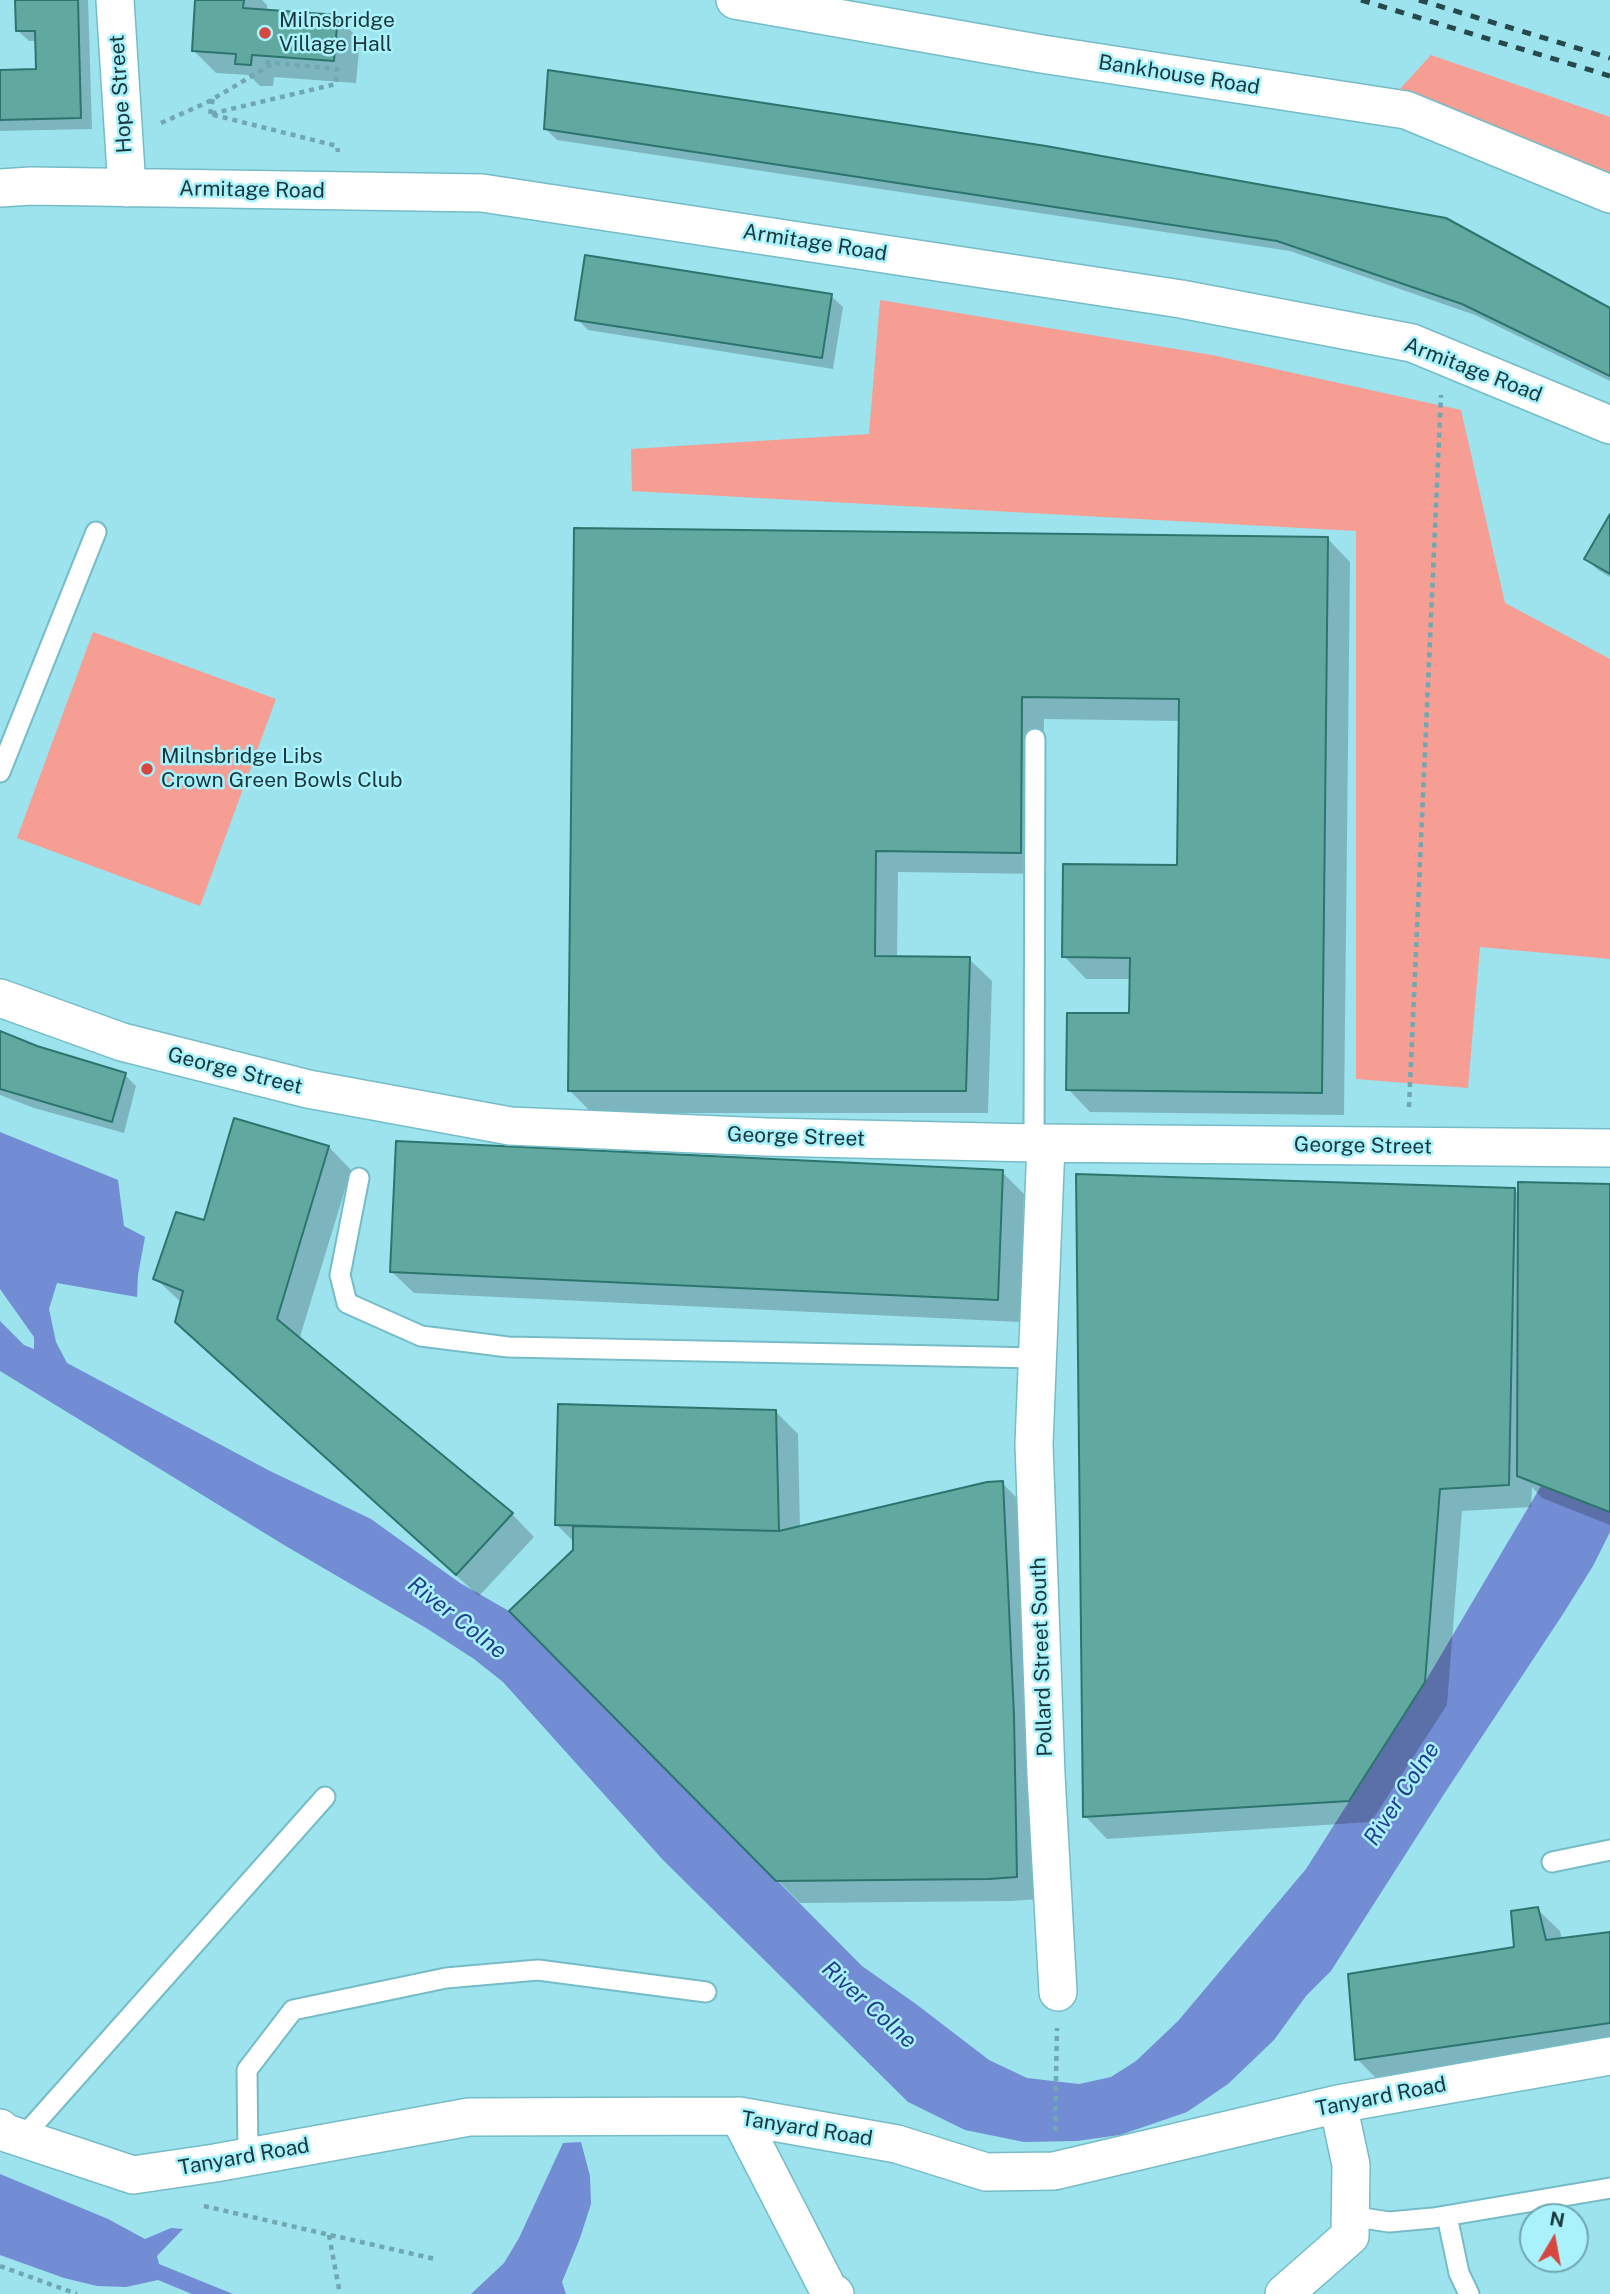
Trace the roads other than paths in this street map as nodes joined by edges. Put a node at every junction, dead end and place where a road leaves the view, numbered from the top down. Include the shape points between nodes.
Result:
1 (115, 0) edge
2 (735, 0) edge
3 (0, 188) edge
4 (127, 188) junction
5 (1610, 194) edge
6 (1610, 425) edge
7 (96, 533) dead end
8 (1035, 738) dead end
9 (0, 772) edge
10 (0, 998) edge
11 (1040, 1144) junction
12 (1610, 1148) edge
13 (359, 1178) dead end
14 (1038, 1358) junction
15 (325, 1797) dead end
16 (1610, 1850) edge
17 (1552, 1863) dead end
18 (706, 1992) dead end
19 (1058, 1992) road end
20 (1610, 2056) edge
21 (1338, 2104) junction
22 (739, 2116) junction
23 (11, 2133) edge
24 (248, 2157) junction
25 (1610, 2188) edge
26 (1350, 2216) junction
27 (1447, 2216) junction
28 (835, 2294) edge
29 (1284, 2294) edge
30 (1469, 2294) edge

1 - 4 street, Hope Street
2 - 5 street, Bankhouse Road via 1042,54 1406,110
3 - 4 street, Armitage Road
4 - 6 street, Armitage Road via 482,192 1181,299 1412,343
7 - 9 lane
8 - 11 lane
10 - 11 street, George Street via 122,1042 308,1089 510,1126
11 - 12 street, George Street
11 - 14 street, Pollard Street South
13 - 14 lane via 340,1275 347,1303 421,1336 508,1347
14 - 19 street, Pollard Street South via 1035,1458
15 - 23 lane
16 - 17 lane
18 - 24 lane via 538,1970 446,1979 293,2010 247,2070
20 - 21 street, Tanyard Road
21 - 22 street, Tanyard Road via 1054,2171 986,2172 897,2144
21 - 26 street via 1351,2165
22 - 24 street, Tanyard Road via 469,2116
22 - 28 street via 829,2291
23 - 24 street, Tanyard Road via 133,2175
25 - 27 lane
26 - 27 lane via 1389,2222
26 - 29 street via 1350,2236
27 - 30 lane via 1459,2273

